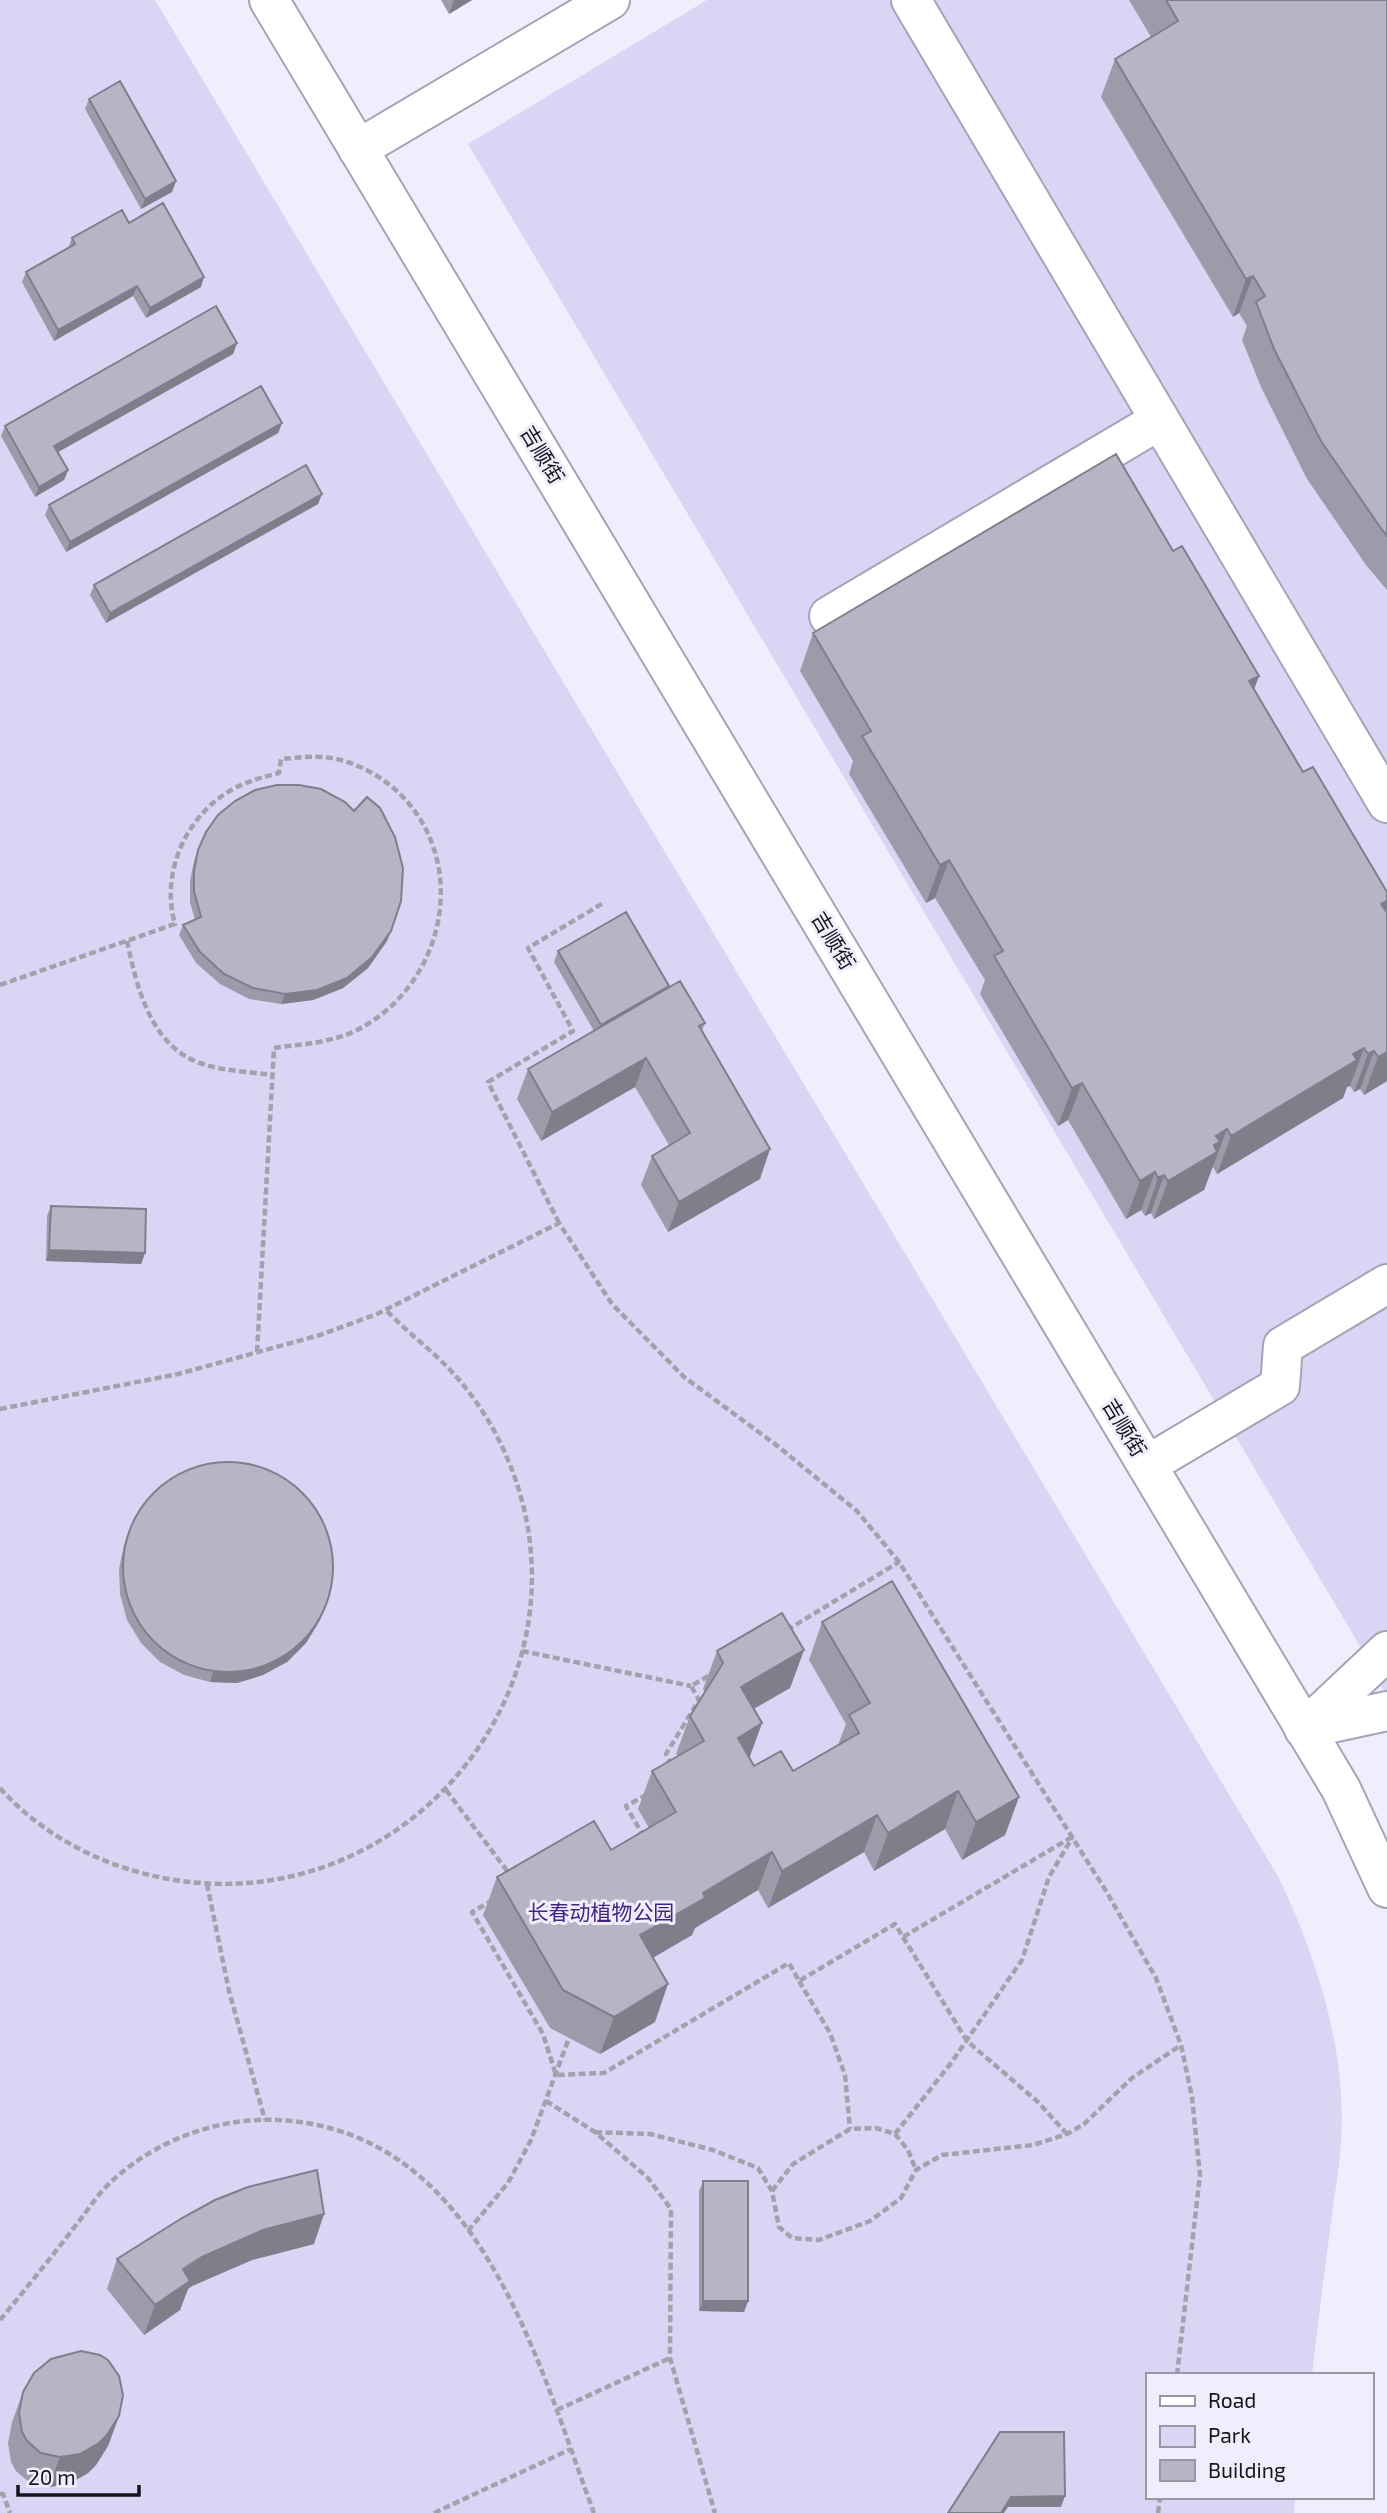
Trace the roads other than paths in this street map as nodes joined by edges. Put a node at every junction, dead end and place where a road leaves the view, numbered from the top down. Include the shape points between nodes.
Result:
1 (270, 0) edge
2 (610, 0) edge
3 (911, 0) edge
4 (359, 149) junction
5 (1160, 420) junction
6 (829, 616) dead end
7 (1387, 803) edge
8 (1387, 1284) edge
9 (1147, 1465) junction
10 (1387, 1651) edge
11 (1387, 1711) edge
12 (1304, 1729) junction
13 (1387, 1888) edge

1 - 4 main road, 吉顺街
2 - 4 main road
3 - 5 main road
4 - 9 main road, 吉顺街
5 - 6 main road
5 - 7 main road
8 - 9 main road via 1283,1346 1280,1386
9 - 12 main road, 吉顺街
10 - 12 main road
11 - 12 main road
12 - 13 main road, 吉顺街 via 1341,1788

